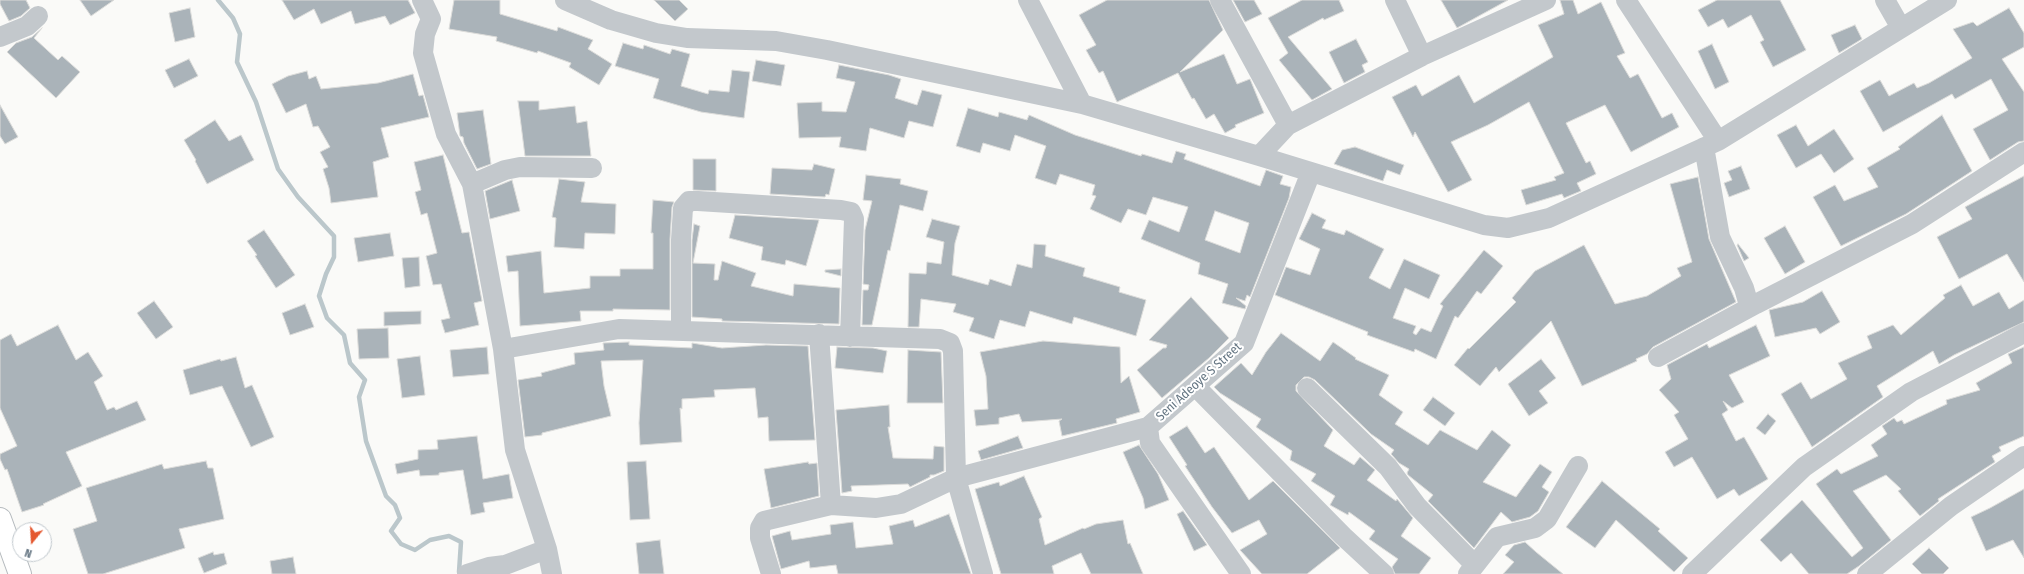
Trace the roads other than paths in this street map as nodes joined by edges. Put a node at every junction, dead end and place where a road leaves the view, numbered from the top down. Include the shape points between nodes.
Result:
1 (422, 0) edge
2 (1220, 0) edge
3 (1394, 0) edge
4 (1546, 0) edge
5 (1626, 0) edge
6 (1885, 0) edge
7 (1947, 0) edge
8 (568, 1) edge
9 (1032, 1) edge
10 (38, 16) dead end
11 (1901, 28) junction
12 (1, 33) edge
13 (1422, 56) junction
14 (1082, 104) junction
15 (1288, 125) junction
16 (1711, 144) junction
17 (2024, 152) edge
18 (1259, 156) junction
19 (592, 168) dead end
20 (1311, 172) junction
21 (472, 184) junction
22 (1756, 304) junction
23 (681, 331) junction
24 (2024, 333) edge
25 (819, 334) junction
26 (850, 337) junction
27 (503, 349) junction
28 (1658, 357) dead end
29 (1195, 386) junction
30 (1307, 388) dead end
31 (1148, 427) junction
32 (2024, 456) edge
33 (1578, 466) dead end
34 (956, 478) junction
35 (831, 505) junction
36 (0, 519) edge
37 (547, 548) junction
38 (1471, 570) edge
39 (20, 574) edge
40 (467, 574) edge
41 (552, 574) edge
42 (770, 574) edge
43 (982, 574) edge
44 (1241, 574) edge
45 (1384, 574) edge
46 (1692, 574) edge
47 (1867, 574) edge

1 - 21 street via 431,19 425,34 424,53 439,110 455,154
2 - 15 street
3 - 13 street
4 - 13 street
5 - 16 street
6 - 11 street
7 - 11 street
8 - 14 street via 611,20 656,33 687,38 776,41
9 - 14 street
10 - 12 street via 27,26
11 - 16 street
13 - 15 street
14 - 18 street
15 - 18 street
16 - 20 street via 1549,218 1508,228 1484,225
16 - 22 street via 1720,237 1748,302
17 - 22 street via 1912,224
18 - 20 street
19 - 21 street via 520,167 505,170
20 - 29 street, Seni Adeoye S Street via 1244,343
21 - 27 street
22 - 28 street
23 - 25 street
23 - 26 street via 683,208 689,201 698,200 851,212 854,219
23 - 27 street via 619,329
24 - 46 street via 1911,392 1804,467
25 - 26 street
25 - 35 street
26 - 34 street via 940,339 950,343 953,351
27 - 37 street via 515,450
29 - 31 street, Seni Adeoye S Street
29 - 45 street
30 - 38 street via 1388,468
31 - 34 street
31 - 44 street, Seni Adeoye S Street via 1150,443
32 - 47 street via 1950,506
33 - 38 street via 1547,519 1535,528 1497,538
34 - 35 street via 901,504 876,508
34 - 43 street
35 - 42 street via 764,520 760,528 760,538
36 - 39 main road
37 - 40 street via 505,565
37 - 41 street

